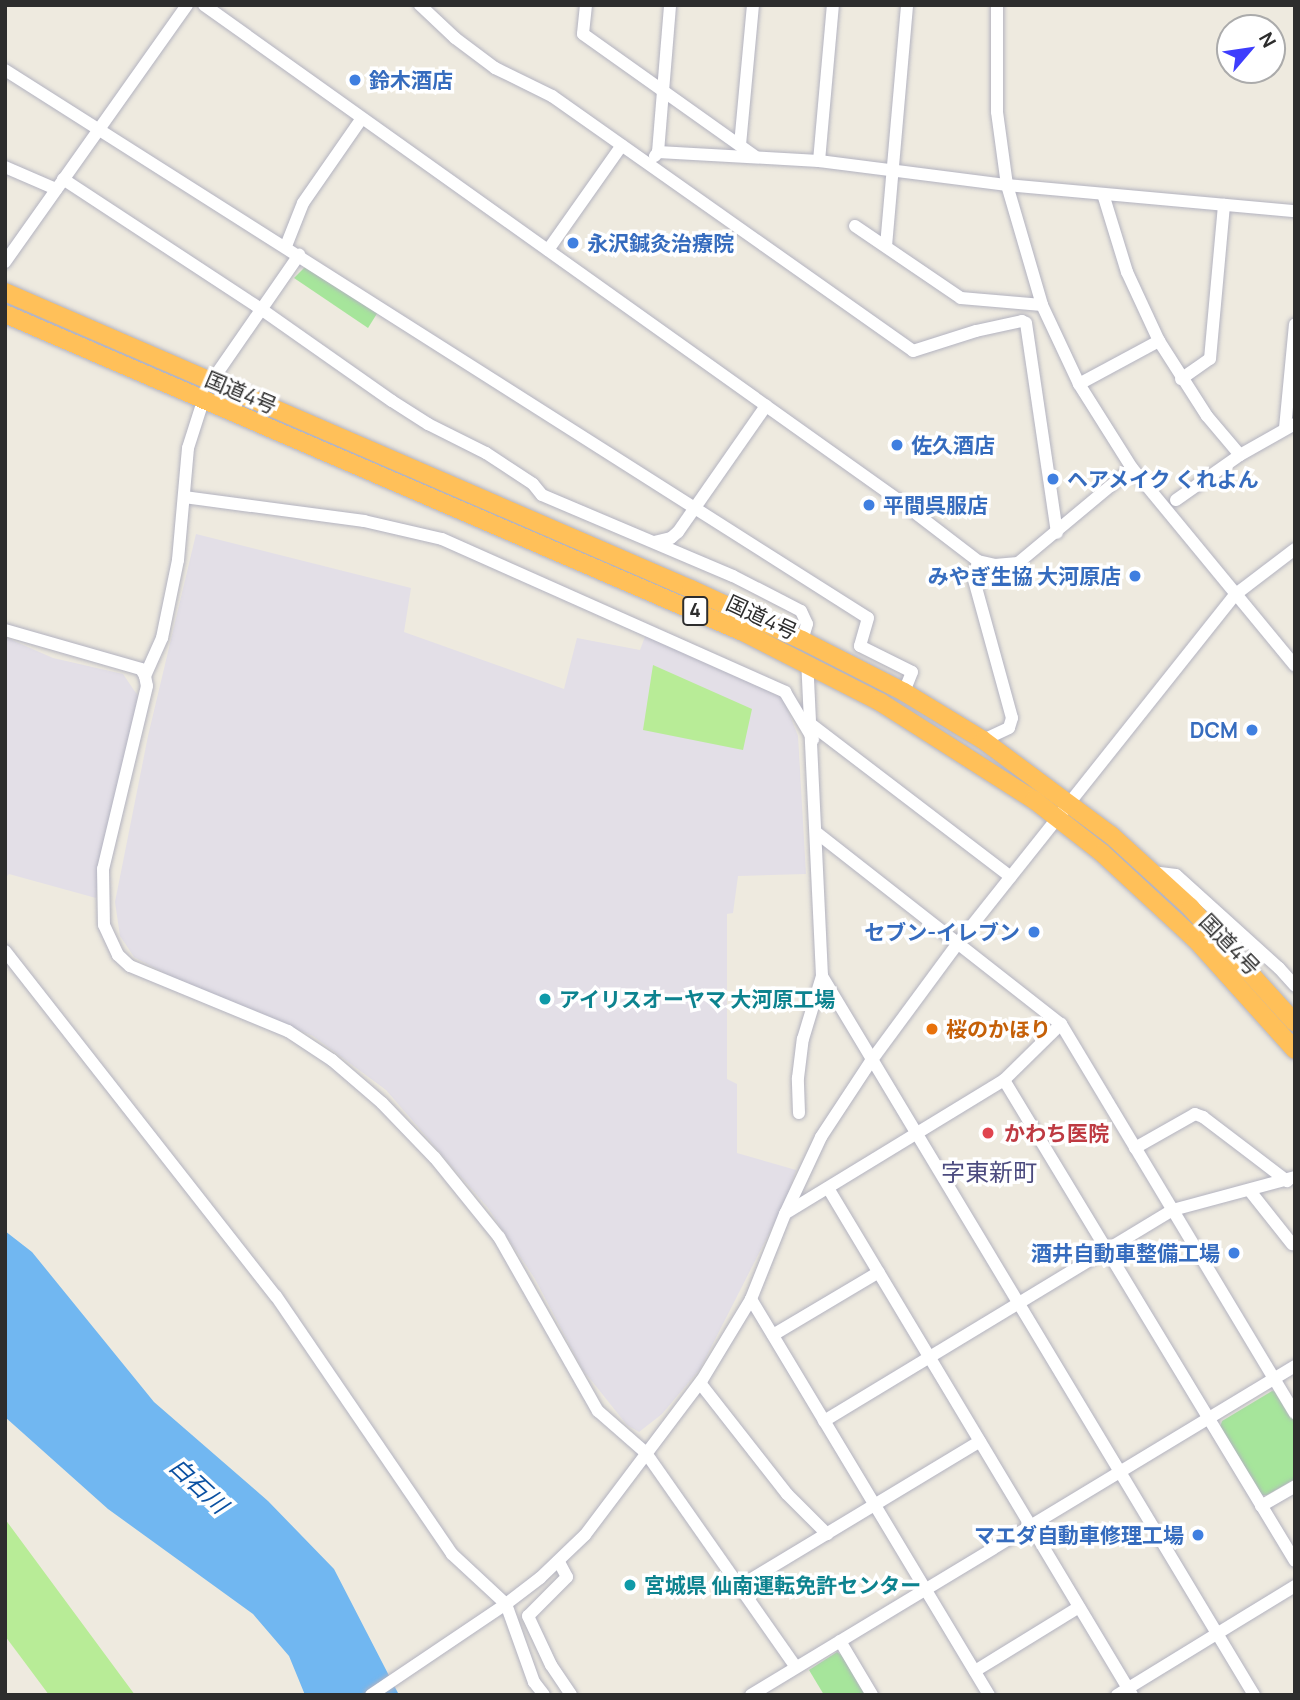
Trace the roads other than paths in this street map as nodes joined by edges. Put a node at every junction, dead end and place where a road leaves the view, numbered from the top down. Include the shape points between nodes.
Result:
1 (187, 5) edge
2 (204, 5) edge
3 (419, 5) edge
4 (586, 5) edge
5 (670, 5) edge
6 (753, 5) edge
7 (833, 5) edge
8 (907, 5) edge
9 (997, 5) edge
10 (5, 70) edge
11 (663, 91) junction
12 (362, 118) junction
13 (99, 129) junction
14 (622, 145) junction
15 (740, 145) junction
16 (658, 152) junction
17 (757, 157) junction
18 (819, 161) junction
19 (648, 164) junction
20 (5, 167) edge
21 (891, 168) junction
22 (59, 184) junction
23 (1007, 185) junction
24 (1103, 194) junction
25 (1224, 205) junction
26 (1295, 211) edge
27 (855, 226) dead end
28 (286, 246) junction
29 (886, 246) junction
30 (548, 250) junction
31 (299, 255) junction
32 (5, 262) edge
33 (5, 292) edge
34 (1023, 303) junction
35 (1042, 305) junction
36 (261, 309) junction
37 (5, 314) edge
38 (1022, 321) junction
39 (1295, 324) edge
40 (1159, 341) junction
41 (1181, 379) junction
42 (211, 382) junction
43 (1079, 383) junction
44 (204, 401) junction
45 (766, 405) junction
46 (1290, 426) edge
47 (1240, 455) junction
48 (1132, 468) junction
49 (184, 497) junction
50 (1176, 500) dead end
51 (695, 506) junction
52 (1057, 533) junction
53 (654, 542) junction
54 (1295, 549) edge
55 (978, 561) junction
56 (1236, 594) junction
57 (5, 630) edge
58 (802, 639) junction
59 (807, 663) junction
60 (1295, 666) edge
61 (145, 676) junction
62 (904, 692) junction
63 (812, 725) junction
64 (813, 739) junction
65 (983, 740) junction
66 (1069, 803) junction
67 (1057, 818) junction
68 (817, 833) junction
69 (1152, 872) junction
70 (1011, 877) junction
71 (958, 943) junction
72 (5, 951) edge
73 (822, 976) junction
74 (1295, 986) edge
75 (1295, 1023) edge
76 (1061, 1024) junction
77 (1295, 1050) edge
78 (871, 1061) junction
79 (1004, 1080) junction
80 (799, 1113) dead end
81 (915, 1135) junction
82 (1135, 1148) junction
83 (1291, 1179) edge
84 (828, 1188) junction
85 (1250, 1191) junction
86 (1173, 1210) junction
87 (785, 1214) junction
88 (1292, 1244) dead end
89 (1106, 1249) junction
90 (879, 1272) junction
91 (751, 1299) junction
92 (1017, 1303) junction
93 (773, 1335) junction
94 (930, 1356) junction
95 (1295, 1366) edge
96 (1275, 1379) junction
97 (700, 1383) junction
98 (1295, 1413) edge
99 (1209, 1419) junction
100 (824, 1421) junction
101 (980, 1441) junction
102 (646, 1453) junction
103 (1119, 1472) junction
104 (1295, 1486) edge
105 (875, 1505) junction
106 (1261, 1506) junction
107 (1031, 1526) junction
108 (827, 1534) junction
109 (1295, 1561) edge
110 (559, 1562) junction
111 (740, 1586) junction
112 (1295, 1586) edge
113 (926, 1589) junction
114 (506, 1604) junction
115 (1079, 1607) junction
116 (1217, 1633) junction
117 (840, 1641) junction
118 (796, 1667) junction
119 (975, 1671) junction
120 (1126, 1693) edge
121 (371, 1695) edge
122 (544, 1695) edge
123 (571, 1695) edge
124 (751, 1695) edge
125 (872, 1695) edge
126 (989, 1695) edge
127 (1254, 1695) edge

1 - 13 street
2 - 12 street
3 - 14 street via 495,68 552,96
4 - 11 street via 583,34
5 - 11 street
6 - 15 street
7 - 18 street
8 - 21 street
9 - 23 street via 998,112
10 - 13 street
11 - 15 street
11 - 16 street
12 - 28 street via 303,203
12 - 30 street
13 - 22 street
13 - 28 street
14 - 19 street
14 - 30 street
15 - 17 street
16 - 17 street
16 - 19 street
17 - 18 street
18 - 21 street
19 - 38 street via 913,351
20 - 22 street
21 - 23 street
21 - 29 street
22 - 32 street
22 - 36 street
23 - 24 street
23 - 35 street
24 - 25 street
24 - 40 street via 1127,272
25 - 26 street
25 - 41 street via 1210,359
27 - 29 street
28 - 31 street
29 - 34 street via 961,298
30 - 45 street
31 - 36 street
31 - 51 street
33 - 42 highway, 国道4号 / 4
34 - 35 street
34 - 38 street
35 - 43 street
36 - 42 street
36 - 53 street via 392,401 486,453 542,495
37 - 44 highway, 国道4号 / 4
38 - 52 street via 1026,323
39 - 46 street
40 - 41 street
40 - 43 street
41 - 47 street
42 - 58 highway, 国道4号 / 4
43 - 48 street
44 - 49 street via 188,448
44 - 59 highway, 国道4号 / 4 via 625,580
45 - 51 street
45 - 55 street
46 - 47 street
47 - 50 street
48 - 52 street
48 - 56 street
49 - 61 street via 176,573 162,638
49 - 64 street via 364,521 442,539 785,692
51 - 53 street via 678,532
51 - 62 street via 868,618 860,646 912,672
52 - 55 street via 1018,563
53 - 58 street via 801,611 807,624
54 - 56 street
55 - 65 street via 974,580 1012,718 1009,728
56 - 60 street
56 - 66 street
57 - 61 street via 141,669
58 - 62 highway, 国道4号 / 4
59 - 63 street
59 - 67 highway, 国道4号 / 4 via 916,723
61 - 102 street via 147,686 103,869 102,904 111,944 130,966 288,1031 332,1060 382,1103 435,1158 499,1237 598,1411
62 - 65 highway, 国道4号 / 4
63 - 64 street
63 - 70 street
64 - 68 street
65 - 66 highway, 国道4号 / 4
66 - 67 street
66 - 69 highway, 国道4号 / 4
67 - 70 street
67 - 77 highway, 国道4号 / 4 via 1149,894
68 - 71 street
68 - 73 street
69 - 74 street via 1176,875
69 - 75 highway, 国道4号 / 4 via 1227,945
70 - 71 street
71 - 76 street
71 - 78 street
72 - 114 street via 276,1296 452,1553
73 - 78 street
73 - 80 street via 803,1039
76 - 79 street
76 - 82 street
78 - 81 street
78 - 87 street via 821,1137
79 - 81 street
79 - 89 street
81 - 84 street
81 - 92 street
82 - 83 street via 1195,1114
82 - 86 street
83 - 85 street
84 - 87 street
84 - 90 street
85 - 86 street
85 - 88 street
86 - 89 street
86 - 96 street
87 - 91 street
89 - 92 street
89 - 99 street
90 - 93 street
90 - 94 street
91 - 93 street
91 - 97 street
92 - 94 street
92 - 103 street
93 - 100 street
94 - 100 street
94 - 101 street
95 - 96 street
96 - 98 street
96 - 99 street
97 - 102 street
97 - 108 street via 787,1494
99 - 103 street
99 - 106 street
100 - 105 street
101 - 105 street
101 - 107 street
102 - 110 street
102 - 111 street
103 - 107 street
103 - 116 street
104 - 106 street
105 - 108 street
105 - 113 street
106 - 109 street
107 - 113 street
107 - 115 street
108 - 111 street
110 - 114 street
110 - 123 street via 567,1577 528,1616
111 - 118 street
112 - 116 street
113 - 117 street
113 - 119 street
114 - 121 street
114 - 122 street via 534,1682
115 - 119 street
115 - 120 street
116 - 120 street
116 - 127 street
117 - 118 street
117 - 125 street
118 - 124 street
119 - 126 street

